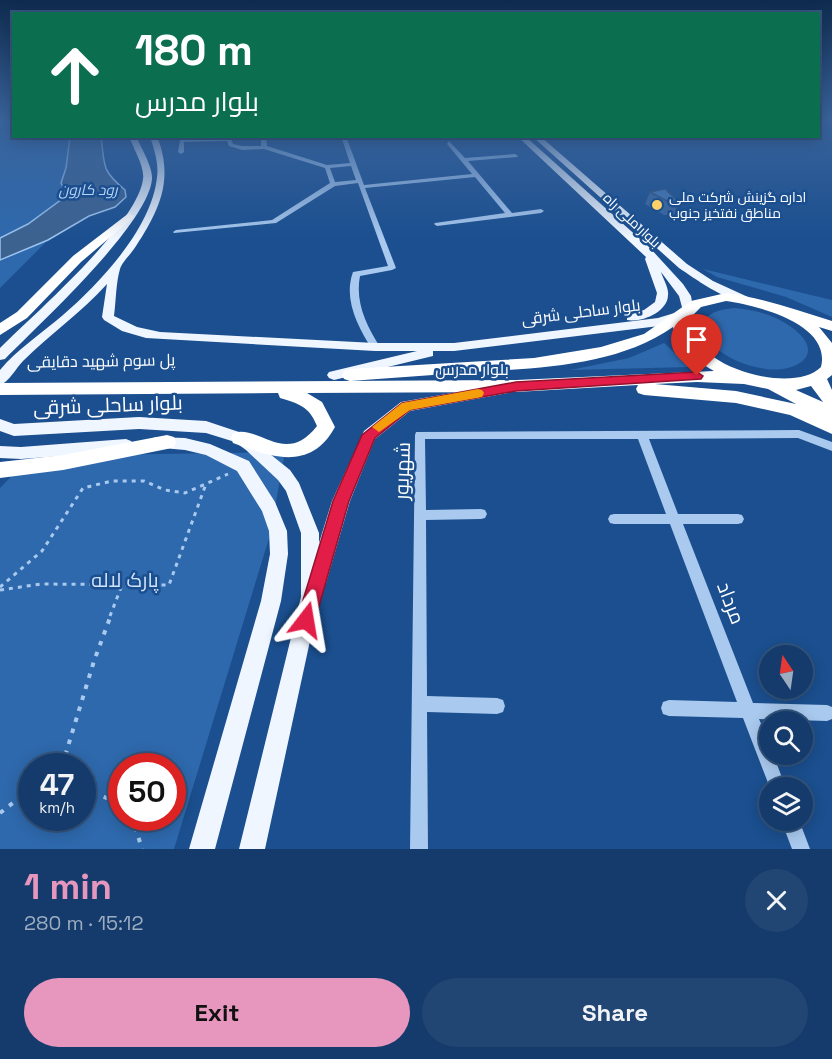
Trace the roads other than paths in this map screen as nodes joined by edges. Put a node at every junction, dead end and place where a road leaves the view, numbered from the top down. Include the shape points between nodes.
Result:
1 (141, 160) edge
2 (162, 160) edge
3 (304, 160) edge
4 (351, 160) edge
5 (465, 160) joint
6 (470, 160) edge
7 (546, 160) edge
8 (562, 160) edge
9 (353, 164) junction
10 (327, 167) junction
11 (477, 175) junction
12 (333, 184) junction
13 (361, 184) junction
14 (541, 211) dead end
15 (510, 215) junction
16 (129, 216) junction
17 (437, 224) dead end
18 (176, 232) dead end
19 (646, 250) junction
20 (115, 270) junction
21 (744, 299) junction
22 (778, 308) junction
23 (685, 312) junction
24 (832, 326) edge
25 (0, 330) edge
26 (577, 332) junction
27 (375, 347) junction
28 (454, 347) junction
29 (0, 356) edge
30 (826, 374) edge
31 (334, 375) junction
32 (744, 378) junction
33 (0, 380) edge
34 (201, 382) junction
35 (765, 383) junction
36 (516, 386) junction
37 (246, 387) junction
38 (0, 389) edge
39 (832, 402) edge
40 (832, 414) edge
41 (0, 425) edge
42 (832, 427) edge
43 (642, 435) junction
44 (240, 438) junction
45 (168, 441) junction
46 (832, 447) edge
47 (0, 452) edge
48 (0, 470) edge
49 (481, 514) dead end
50 (420, 515) junction
51 (674, 518) junction
52 (614, 519) dead end
53 (738, 519) dead end
54 (311, 597) junction
55 (419, 704) junction
56 (497, 706) dead end
57 (669, 708) dead end
58 (748, 711) junction
59 (827, 713) dead end
60 (774, 777) edge
61 (794, 831) edge
62 (202, 849) edge
63 (252, 849) edge
64 (418, 849) edge
65 (801, 849) edge

1 - 16 main road via 148,176 145,194
2 - 20 main road via 159,192 136,242
3 - 10 street
4 - 9 street
5 - 6 street
5 - 11 street
7 - 19 main road, بلوار ملی راه
8 - 21 main road, بلوار ملی راه via 683,266
9 - 10 street
9 - 13 street
10 - 12 street
11 - 13 street
11 - 15 street
12 - 13 street
12 - 18 street via 274,222
13 - 27 street via 392,268 356,274 352,287 362,329
14 - 15 street
15 - 17 street
16 - 25 highway via 77,259 22,315
16 - 29 main road via 110,245
19 - 23 main road, بلوار ملی راه via 679,286 685,296
19 - 26 main road via 663,293 661,303 648,313
20 - 27 main road, بلوار ساحلی شرقی via 108,317 135,332
20 - 33 main road via 10,365
21 - 22 highway, بلوار مدرس
21 - 23 highway, بلوار مدرس via 710,298
22 - 24 highway
22 - 30 highway via 806,324 826,343 830,363
23 - 26 main road, بلوار ساحلی شرقی via 659,322
23 - 31 highway, بلوار مدرس via 649,337 602,352 534,363
23 - 32 highway via 681,325 692,347
26 - 28 main road, بلوار ساحلی شرقی
27 - 28 main road, بلوار ساحلی شرقی
28 - 31 main road
30 - 35 highway via 795,384
30 - 39 highway via 819,384
31 - 34 highway, بلوار مدرس
32 - 35 highway
32 - 36 highway, بلوار مدرس via 697,376
33 - 34 highway, پل سوم شهید دقایقی
34 - 37 highway, بلوار مدرس
34 - 38 highway
35 - 40 highway
36 - 37 highway, بلوار مدرس
36 - 42 highway via 659,389 736,397 794,410
36 - 54 main road via 406,406 369,435 341,501
37 - 44 highway via 309,399 320,410 327,427 318,441 290,453
41 - 44 main road, بلوار ساحلی شرقی via 14,430 140,423 193,425
43 - 46 street, شهریور via 799,434
43 - 50 street, شهریور via 420,435
43 - 51 street, مرداد
44 - 54 main road, بلوار ساحلی شرقی via 270,461 293,488 310,533
45 - 47 main road
45 - 48 highway via 80,461
45 - 62 main road via 210,450 243,466 276,522 279,554 271,602
49 - 50 street
50 - 55 street, شهریور
51 - 52 street
51 - 53 street
51 - 58 street, مرداد
54 - 63 main road, بلوار ساحلی شرقی
55 - 56 street
55 - 64 street, شهریور
57 - 58 street
58 - 59 street
58 - 60 street, مرداد
61 - 65 street

